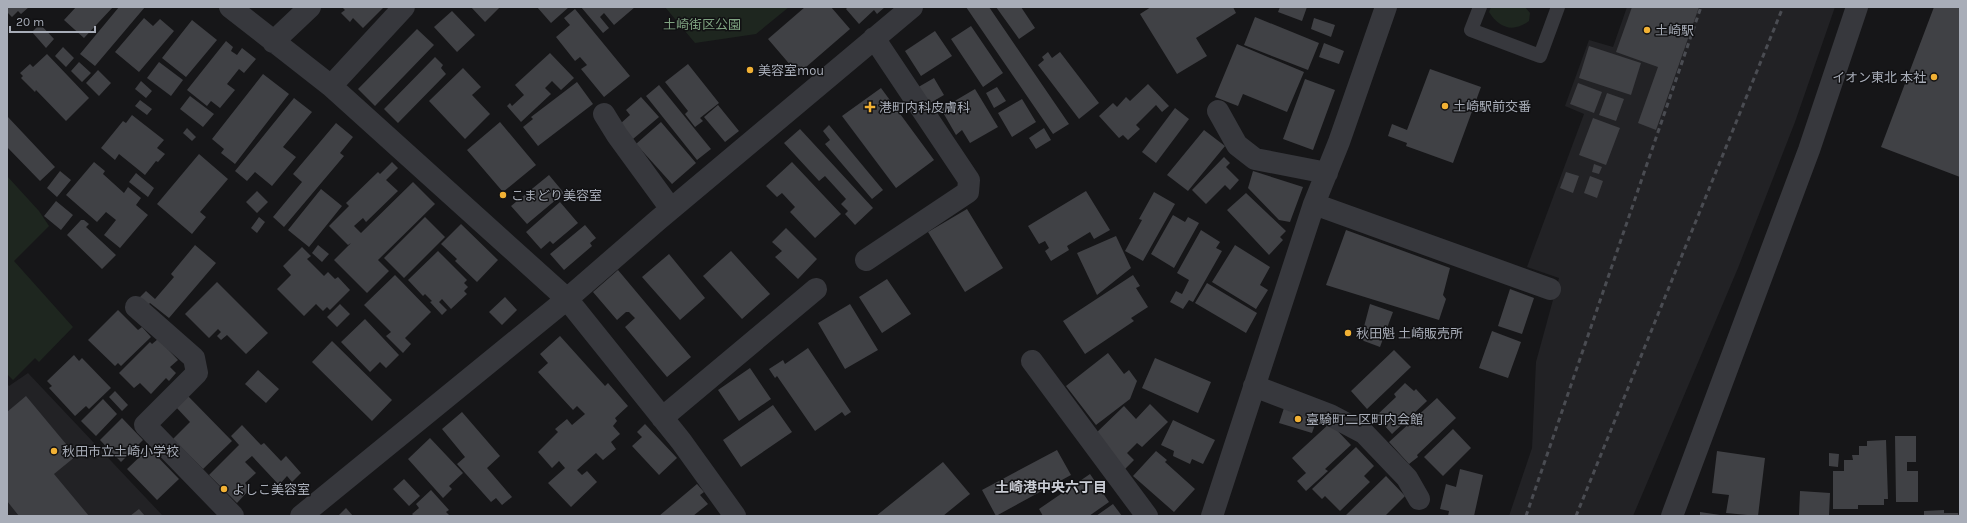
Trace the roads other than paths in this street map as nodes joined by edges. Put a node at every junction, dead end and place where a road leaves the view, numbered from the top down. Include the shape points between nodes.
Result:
1 (230, 7) edge
2 (310, 7) edge
3 (404, 7) edge
4 (912, 7) edge
5 (1386, 7) edge
6 (1480, 7) edge
7 (1558, 7) edge
8 (1857, 7) edge
9 (874, 38) junction
10 (273, 42) junction
11 (331, 86) junction
12 (1218, 111) dead end
13 (604, 114) dead end
14 (1327, 172) junction
15 (1314, 204) junction
16 (671, 209) junction
17 (866, 260) dead end
18 (816, 289) dead end
19 (1550, 289) dead end
20 (567, 299) junction
21 (136, 307) dead end
22 (1032, 361) dead end
23 (1254, 386) junction
24 (662, 418) junction
25 (1420, 499) dead end
26 (234, 516) edge
27 (301, 516) edge
28 (735, 516) edge
29 (1147, 516) edge
30 (1212, 516) edge
31 (1672, 516) edge

1 - 10 street
2 - 10 street
3 - 11 street
4 - 9 street
5 - 14 street
6 - 7 lane via 1471,30 1540,56
8 - 31 street via 1809,150
9 - 16 street
9 - 17 street via 969,180 968,192
10 - 11 street
11 - 20 street
12 - 14 street via 1237,145 1255,159
13 - 16 street
14 - 15 street
15 - 19 street
15 - 23 street
16 - 20 street
18 - 24 street
20 - 24 street
20 - 27 street
21 - 26 street via 194,358 197,373 145,425
22 - 29 street
23 - 25 street via 1330,415 1364,433 1407,478
23 - 30 street
24 - 28 street

